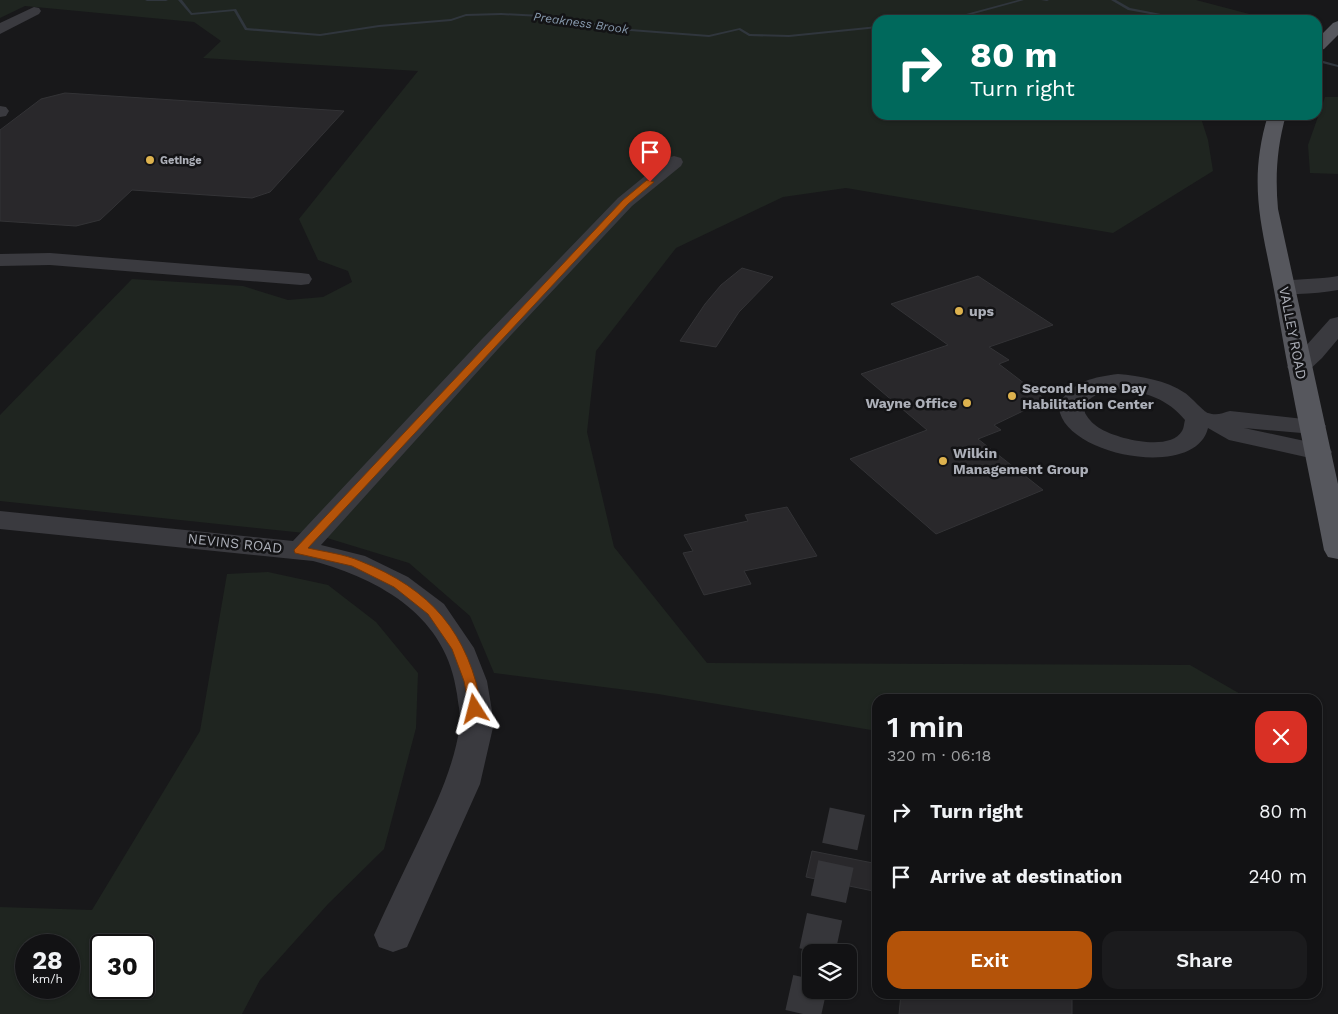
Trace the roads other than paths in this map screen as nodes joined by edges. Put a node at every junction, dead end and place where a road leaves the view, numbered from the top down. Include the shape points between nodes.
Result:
1 (34, 11) dead end
2 (1338, 26) edge
3 (0, 29) edge
4 (1322, 42) edge
5 (1275, 120) edge
6 (674, 162) dead end
7 (0, 260) edge
8 (301, 279) dead end
9 (1338, 283) edge
10 (1286, 293) junction
11 (1338, 301) edge
12 (1338, 324) edge
13 (1299, 367) junction
14 (1207, 421) dead end
15 (1322, 443) edge
16 (0, 520) edge
17 (300, 550) junction
18 (1338, 550) edge
19 (393, 935) dead end

1 - 3 street
2 - 4 main road
5 - 10 main road, VALLEY ROAD via 1269,139 1266,191
6 - 17 street via 625,202
7 - 8 street via 50,259
9 - 10 street
10 - 11 street
10 - 13 main road, VALLEY ROAD
12 - 13 street
13 - 15 main road, VALLEY ROAD
14 - 15 street via 1238,435
15 - 18 main road, VALLEY ROAD
16 - 17 street, NEVINS ROAD
17 - 19 street, NEVINS ROAD via 355,563 398,584 432,611 458,648 471,681 478,723 464,784

